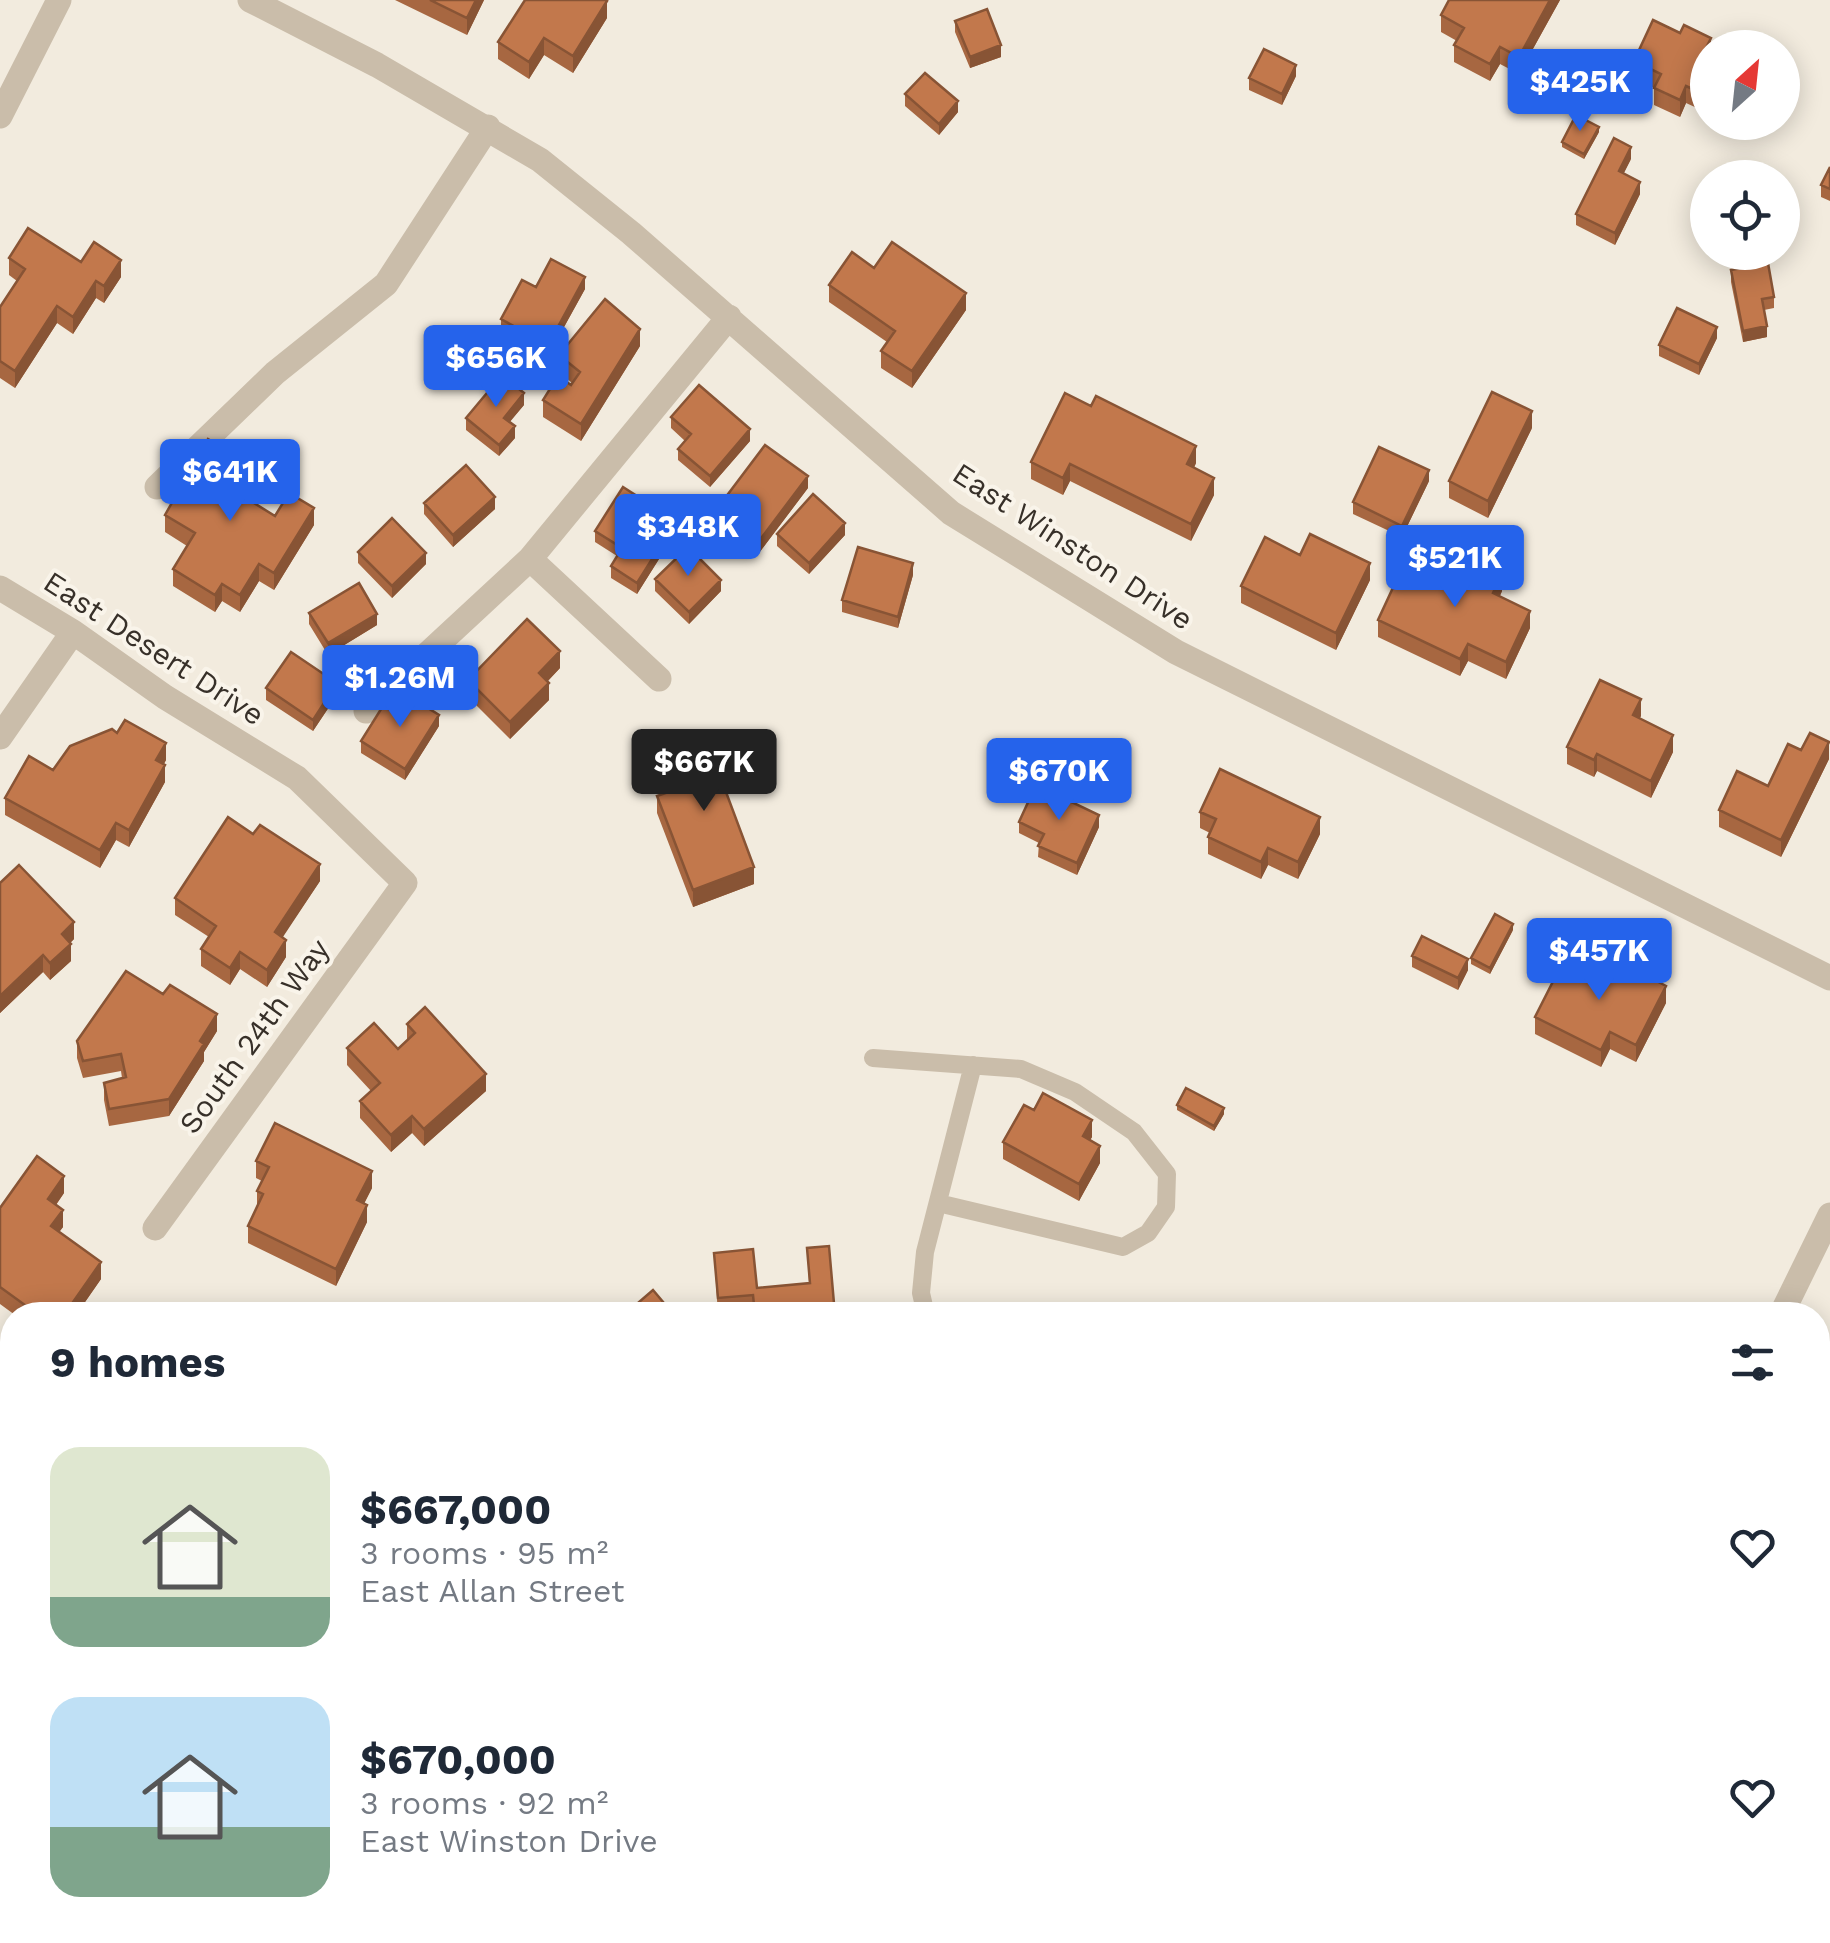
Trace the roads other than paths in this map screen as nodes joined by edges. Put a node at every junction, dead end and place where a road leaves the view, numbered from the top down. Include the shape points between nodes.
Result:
1 (59, 0) edge
2 (250, 0) edge
3 (0, 116) edge
4 (488, 127) junction
5 (729, 316) junction
6 (157, 487) dead end
7 (530, 559) junction
8 (0, 588) edge
9 (73, 632) junction
10 (659, 679) dead end
11 (366, 711) dead end
12 (0, 738) edge
13 (405, 883) joint
14 (1830, 978) edge
15 (873, 1058) dead end
16 (972, 1065) junction
17 (938, 1202) junction
18 (1830, 1215) edge
19 (155, 1228) dead end
20 (924, 1302) edge
21 (1787, 1302) edge

1 - 3 street
2 - 4 street, East Winston Drive
4 - 5 street, East Winston Drive via 540,160
4 - 6 street via 386,284 275,373
5 - 7 street
5 - 14 street, East Winston Drive via 951,513 1176,652
7 - 10 street
7 - 11 street
8 - 9 street, East Desert Drive
9 - 12 street
9 - 13 street, East Desert Drive via 297,778
13 - 19 street, South 24th Way
15 - 16 lane
16 - 17 lane
16 - 17 lane via 1039,1076 1134,1132 1167,1174 1166,1207 1148,1233 1123,1247
17 - 20 lane via 925,1252
18 - 21 street

